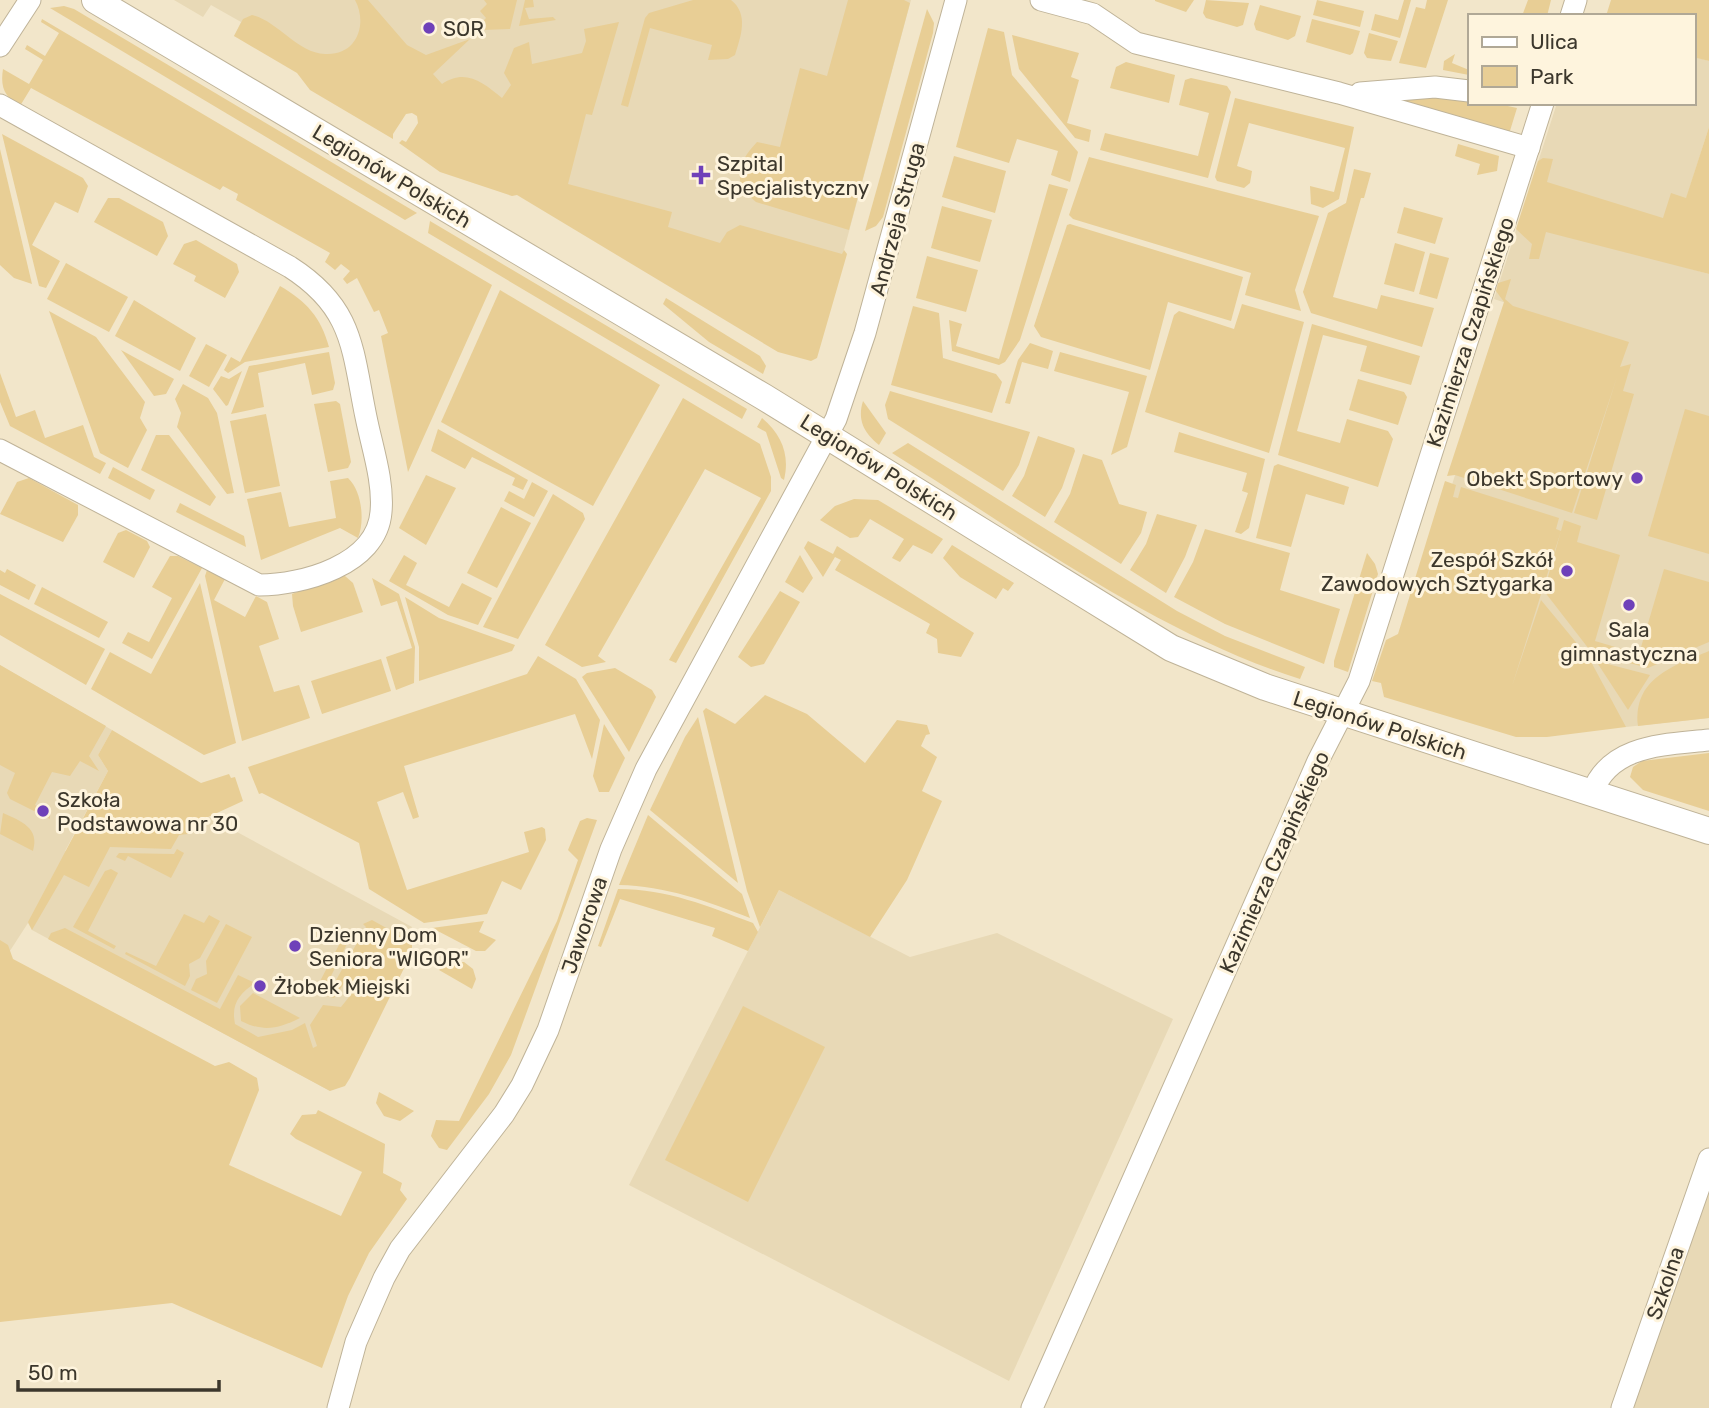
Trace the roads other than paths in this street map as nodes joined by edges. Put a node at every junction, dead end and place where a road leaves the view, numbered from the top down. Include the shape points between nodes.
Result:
1 (30, 0) edge
2 (95, 0) edge
3 (956, 0) edge
4 (1041, 0) edge
5 (0, 47) edge
6 (1468, 91) edge
7 (1339, 93) junction
8 (0, 105) edge
9 (1541, 105) edge
10 (1529, 148) junction
11 (828, 436) junction
12 (0, 450) edge
13 (1342, 712) junction
14 (1709, 740) edge
15 (1592, 793) junction
16 (1709, 831) edge
17 (1709, 1159) edge
18 (338, 1408) edge
19 (1032, 1408) edge
20 (1622, 1408) edge

1 - 5 street
2 - 11 street, Legionów Polskich
3 - 11 street, Andrzeja Struga via 865,333
4 - 7 street via 1093,14 1136,43
6 - 7 street via 1435,87
7 - 10 street
8 - 12 street via 290,267 327,295 346,326 382,514 371,537 349,562 285,585 259,585
9 - 10 street, Kazimierza Czapińskiego
10 - 13 street, Kazimierza Czapińskiego via 1359,681
11 - 13 street, Legionów Polskich via 1171,648 1243,680
11 - 18 street, Jaworowa via 646,769 611,849 532,1066 504,1114 389,1268 356,1342
13 - 15 street, Legionów Polskich
13 - 19 street, Kazimierza Czapińskiego
14 - 15 street via 1651,746 1608,765
15 - 16 street, Legionów Polskich
17 - 20 street, Szkolna

